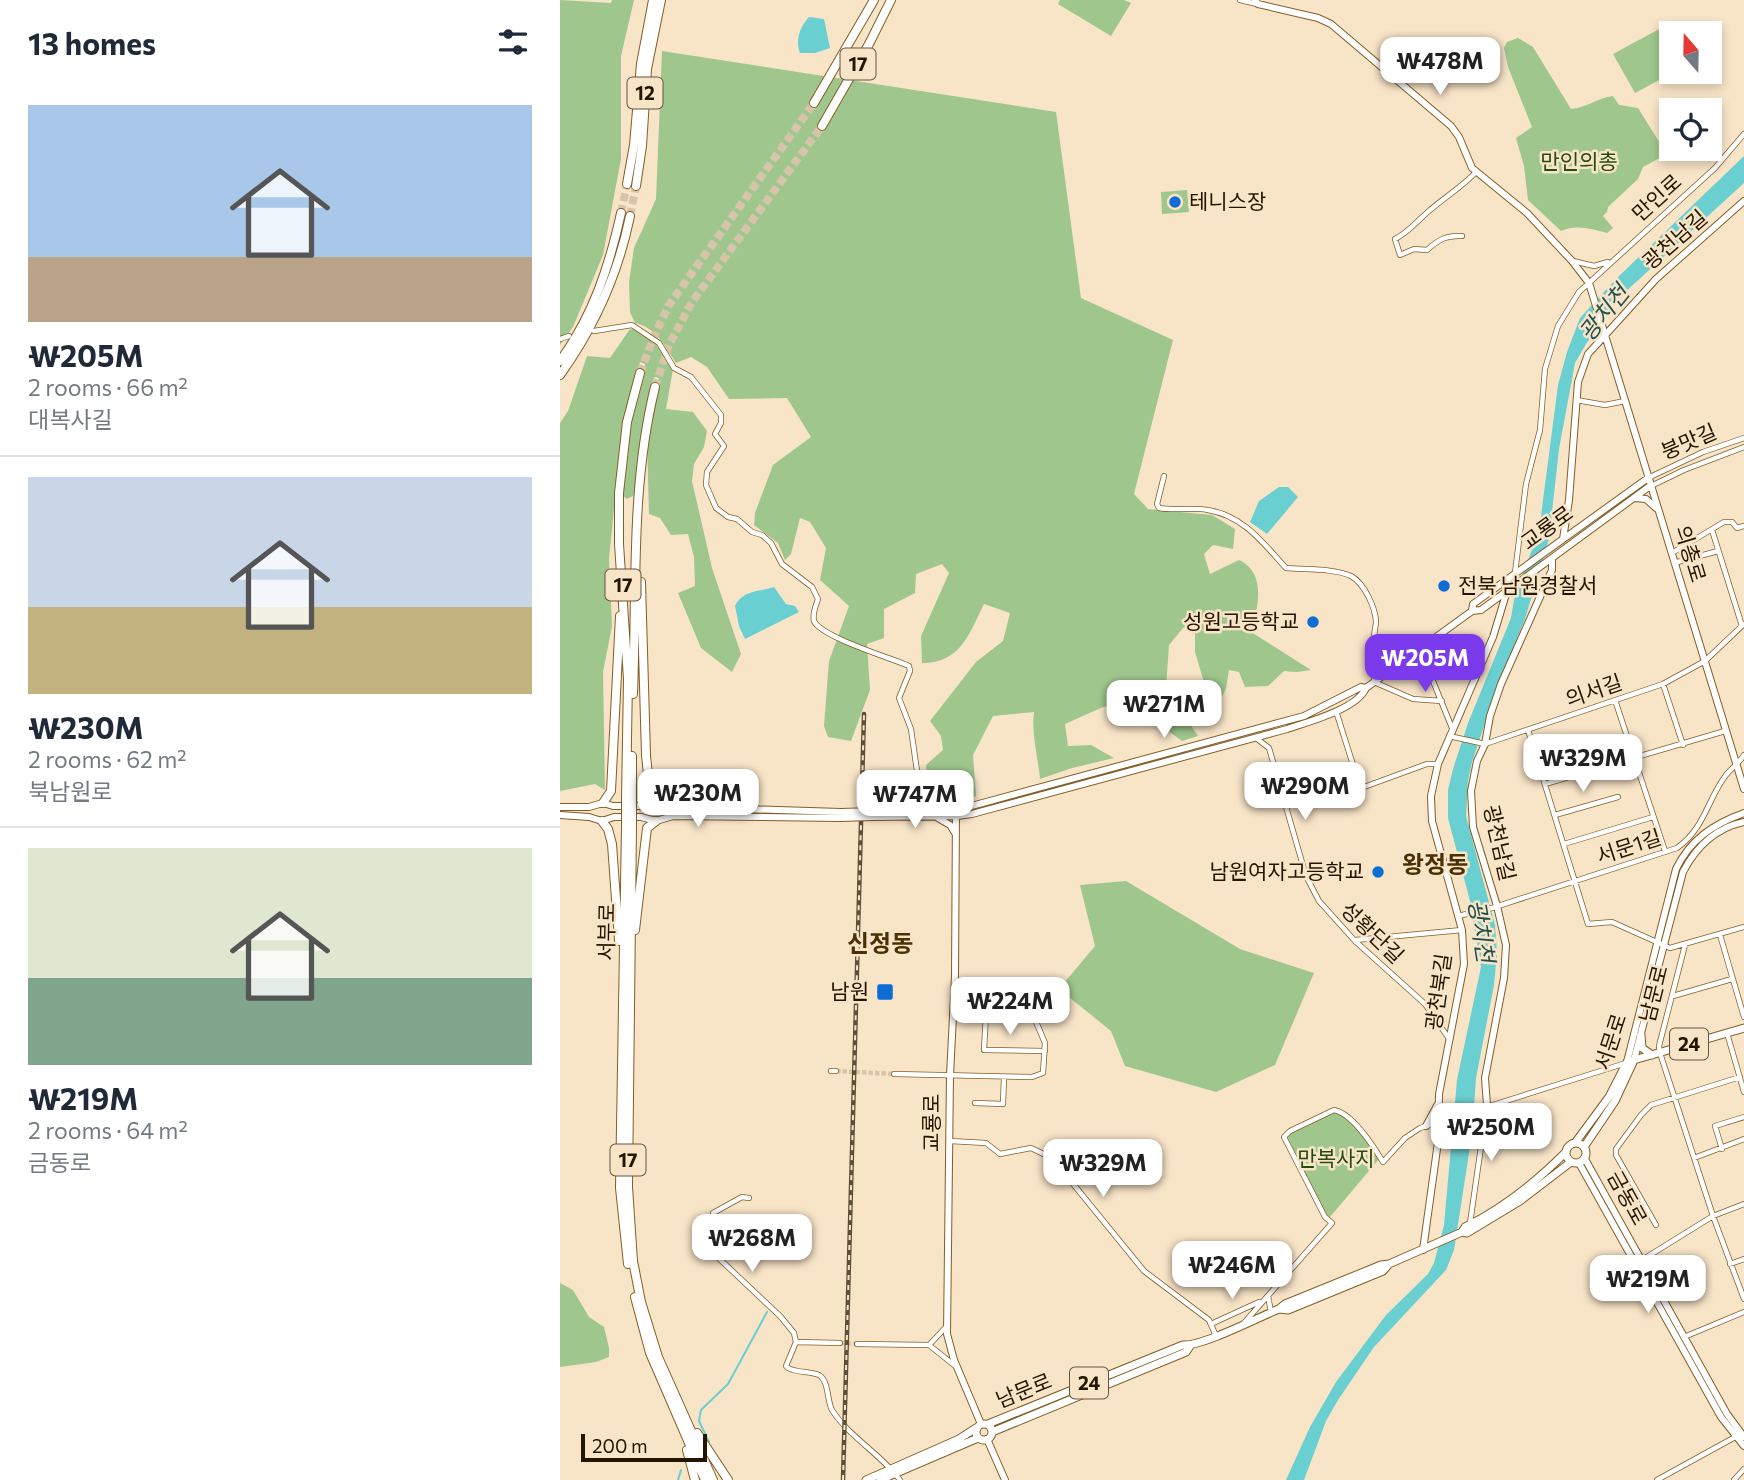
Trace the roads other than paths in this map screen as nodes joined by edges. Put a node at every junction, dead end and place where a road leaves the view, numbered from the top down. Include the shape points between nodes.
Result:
1 (653, 0) edge
2 (661, 0) edge
3 (873, 0) edge
4 (891, 0) edge
5 (1240, 0) edge
6 (1257, 2) edge
7 (814, 103) tunnel mouth
8 (822, 126) tunnel mouth
9 (1744, 134) edge
10 (1476, 172) junction
11 (1744, 201) edge
12 (1462, 236) dead end
13 (1612, 260) junction
14 (1572, 261) junction
15 (1589, 283) junction
16 (594, 331) dead end
17 (1604, 332) junction
18 (569, 336) dead end
19 (560, 339) edge
20 (560, 361) edge
21 (640, 373) tunnel mouth
22 (560, 375) edge
23 (655, 387) tunnel mouth
24 (1576, 400) junction
25 (1625, 401) junction
26 (1744, 438) edge
27 (1744, 447) edge
28 (1164, 476) dead end
29 (638, 478) junction
30 (1648, 478) junction
31 (1650, 486) junction
32 (1634, 498) junction
33 (1659, 513) junction
34 (1744, 526) edge
35 (1712, 530) junction
36 (1563, 539) junction
37 (619, 544) junction
38 (1718, 551) junction
39 (1672, 553) junction
40 (1552, 558) junction
41 (1674, 563) junction
42 (1515, 573) junction
43 (1507, 591) junction
44 (1494, 600) junction
45 (1472, 611) junction
46 (1499, 618) junction
47 (1743, 625) edge
48 (1420, 649) junction
49 (1705, 661) junction
50 (1374, 682) junction
51 (1663, 684) junction
52 (1366, 688) junction
53 (1615, 700) junction
54 (1442, 701) junction
55 (1336, 711) junction
56 (1452, 728) junction
57 (1528, 730) junction
58 (1726, 731) junction
59 (1277, 732) junction
60 (1452, 737) junction
61 (1256, 738) junction
62 (1483, 744) junction
63 (1683, 745) junction
64 (1269, 748) junction
65 (1744, 755) edge
66 (1634, 757) junction
67 (1438, 764) junction
68 (1737, 766) junction
69 (1354, 768) junction
70 (1278, 775) junction
71 (1545, 783) junction
72 (1744, 789) edge
73 (1618, 797) dead end
74 (629, 799) junction
75 (601, 804) junction
76 (659, 804) junction
77 (560, 807) edge
78 (1742, 812) edge
79 (937, 813) junction
80 (956, 813) junction
81 (560, 815) edge
82 (840, 815) junction
83 (1555, 815) junction
84 (1653, 817) junction
85 (600, 820) junction
86 (659, 820) junction
87 (1744, 822) edge
88 (1719, 826) junction
89 (1698, 828) junction
90 (956, 835) junction
91 (1564, 844) junction
92 (1668, 850) junction
93 (1682, 858) junction
94 (1575, 881) junction
95 (1495, 907) junction
96 (1461, 916) junction
97 (1744, 927) edge
98 (1462, 930) junction
99 (1720, 935) junction
100 (1657, 940) junction
101 (1355, 941) junction
102 (1685, 944) junction
103 (1664, 946) junction
104 (1732, 979) junction
105 (1672, 996) junction
106 (953, 1014) junction
107 (986, 1014) junction
108 (626, 1016) junction
109 (1744, 1017) edge
110 (1744, 1028) edge
111 (1727, 1033) junction
112 (1641, 1035) junction
113 (1450, 1040) junction
114 (1045, 1051) junction
115 (1656, 1054) junction
116 (1631, 1061) junction
117 (1607, 1068) junction
118 (894, 1074) tunnel mouth
119 (950, 1076) junction
120 (1004, 1077) junction
121 (1740, 1077) junction
122 (1616, 1085) junction
123 (1744, 1092) edge
124 (1674, 1097) junction
125 (1438, 1102) junction
126 (975, 1103) dead end
127 (1484, 1106) junction
128 (1744, 1117) edge
129 (1438, 1121) junction
130 (1426, 1126) junction
131 (1744, 1139) edge
132 (950, 1141) junction
133 (1575, 1143) junction
134 (1584, 1147) junction
135 (1722, 1149) junction
136 (1566, 1152) junction
137 (1695, 1158) junction
138 (1578, 1161) junction
139 (749, 1198) dead end
140 (1518, 1198) junction
141 (1744, 1204) edge
142 (1713, 1216) junction
143 (1471, 1224) junction
144 (1656, 1226) dead end
145 (1425, 1227) junction
146 (1462, 1232) junction
147 (1437, 1243) junction
148 (1423, 1250) junction
149 (1744, 1259) edge
150 (1642, 1260) junction
151 (1730, 1264) junction
152 (1268, 1295) junction
153 (1744, 1299) edge
154 (1263, 1300) junction
155 (1275, 1311) junction
156 (1744, 1311) edge
157 (1211, 1324) junction
158 (1242, 1324) junction
159 (947, 1326) junction
160 (1216, 1335) junction
161 (1683, 1337) junction
162 (796, 1342) junction
163 (840, 1343) tunnel mouth
164 (857, 1344) tunnel mouth
165 (929, 1345) junction
166 (957, 1367) junction
167 (671, 1395) junction
168 (1034, 1410) junction
169 (981, 1425) junction
170 (990, 1436) junction
171 (1740, 1436) edge
172 (978, 1438) junction
173 (1744, 1446) edge
174 (1744, 1469) edge
175 (896, 1474) edge
176 (1669, 1474) junction
177 (695, 1480) edge
178 (705, 1480) edge
179 (713, 1480) edge
180 (728, 1480) edge
181 (866, 1480) edge
182 (880, 1480) edge
183 (1005, 1480) edge
184 (1657, 1480) edge
185 (1673, 1480) edge
186 (1734, 1480) edge

1 - 2 highway, 12 via 641,64 631,185 642,146 647,69
3 - 7 highway, 17
4 - 8 highway, 17
5 - 6 street
6 - 10 street via 1318,18 1342,31 1453,128
9 - 13 street, 만인로 via 1715,168
10 - 12 street via 1394,243 1400,255 1427,250 1450,235
10 - 14 street via 1527,213
11 - 17 street, 광천남길
13 - 14 street via 1594,266
13 - 15 street, 만인로
14 - 15 street
15 - 17 street, 의총로
15 - 42 street, 만인로 via 1568,307 1548,355
16 - 79 street via 632,325 639,329 659,343 674,368 691,377 712,403 721,423 715,434 724,446 707,471 706,485 716,509 762,535 782,564 812,587 818,599 815,624 909,666 899,698 911,729 919,785
17 - 24 street, 광천남길 via 1582,368
17 - 25 street, 의총로
18 - 19 street
20 - 22 highway via 599,292 625,214 622,250 611,286 593,325
21 - 37 highway, 서부로 / 17 via 622,460
23 - 29 highway, 서부로 / 17
24 - 25 street via 1605,405
24 - 36 street, 광천남길
25 - 30 street, 의총로
26 - 30 street, 붕맛길
27 - 31 street, 붕맛길
28 - 50 street via 1159,508 1207,510 1235,518 1267,544 1286,568 1356,579 1376,620
29 - 74 highway, 서부로 / 17
29 - 76 highway via 646,755 650,795
30 - 31 street, 의총로
30 - 36 street, 교룡로
31 - 32 street, 교룡로
31 - 33 street, 의총로
32 - 33 street via 1650,501
32 - 40 street, 교룡로
33 - 39 street, 의총로
34 - 35 street via 1737,528 1730,522
35 - 38 street, 의총로
35 - 39 street
36 - 42 street, 교룡로
37 - 74 highway, 서부로 / 17 via 628,679
37 - 75 highway via 621,622 615,735 611,791
38 - 41 street
38 - 47 street, 의총로
39 - 41 street, 의총로
40 - 43 street, 교룡로
40 - 62 street, 광천남길 via 1552,570 1501,684
41 - 49 street, 의총로
42 - 45 street, 교룡로 via 1473,604
43 - 44 street, 교룡로
43 - 46 street, 광천북길
44 - 45 street, 교룡로
44 - 46 street
45 - 48 street, 교룡로
46 - 56 street, 광천북길
47 - 49 street, 의서길
48 - 50 street, 교룡로
48 - 54 street
49 - 51 street, 의서길
49 - 58 street, 의총로
50 - 52 street, 교룡로
50 - 54 street via 1413,699
51 - 53 street, 의서길
51 - 63 street
52 - 55 street, 교룡로 via 1363,695
52 - 80 street, 교룡로 via 1304,716
53 - 57 street, 의서길
53 - 66 street
54 - 56 street
55 - 59 street, 교룡로
55 - 69 street
56 - 60 street, 광천북길
57 - 62 street, 의서길
57 - 71 street
58 - 63 street
58 - 68 street, 의총로
59 - 61 street, 교룡로
59 - 64 street
60 - 62 street
60 - 67 street, 광천북길
61 - 64 street
61 - 80 street, 교룡로 via 1021,801
62 - 95 street, 광천남길 via 1471,813
63 - 66 street
64 - 70 street, 성황단길
65 - 68 street
66 - 71 street
66 - 84 street
67 - 69 street via 1364,786
67 - 96 street, 광천북길 via 1431,796 1432,821
68 - 72 street, 의총로
68 - 89 street, 서문1길 via 1726,775
69 - 70 street
70 - 101 street, 성황단길 via 1306,876 1325,910
71 - 83 street
73 - 83 street
74 - 108 highway, 서부로 / 17, bridge
75 - 76 street
75 - 77 street
75 - 85 street via 594,813
76 - 82 street
76 - 86 street via 663,810
78 - 88 street, 서문로
79 - 80 street
79 - 82 street, bridge
79 - 90 street
80 - 90 street, 교룡로
81 - 85 street
82 - 86 street via 673,816
83 - 91 street
84 - 91 street
84 - 92 street
85 - 86 street
85 - 108 highway via 612,844
86 - 108 highway via 648,828
87 - 88 street, 서문로
88 - 89 street
88 - 93 street, 서문로 via 1702,835
88 - 103 street, 서문로 via 1689,861 1678,885
89 - 92 street, 서문1길 via 1684,843
90 - 106 street, 교룡로
91 - 94 street
92 - 93 street
92 - 94 street, 서문1길
93 - 100 street, 서문로
94 - 95 street, 서문1길
94 - 100 street via 1588,924 1612,922
95 - 96 street, 서문1길
95 - 127 street, 광천남길 via 1506,960
96 - 98 street, 광천북길
97 - 99 street
98 - 101 street
98 - 113 street, 광천북길 via 1464,964
99 - 102 street
99 - 104 street
100 - 103 street
100 - 116 street, 서문로
101 - 113 street, 성황단길 via 1425,1004
102 - 103 street
102 - 105 street, 남문로
103 - 112 street, 서문로
104 - 105 street
104 - 109 street
105 - 115 street, 남문로
106 - 107 street
106 - 119 street, 교룡로
107 - 114 street via 1034,1017
107 - 114 street via 984,1050
108 - 167 highway, 서부로 / 17 via 620,1188 628,1265 650,1353
110 - 111 main road, 남문로 / 24
111 - 115 main road, 남문로 / 24
111 - 121 street
112 - 115 main road via 1642,1048
112 - 116 street, 서문로
113 - 125 street, 광천북길
114 - 120 street via 1040,1076
115 - 116 main road, 남문로 / 24
115 - 124 street
116 - 117 street, 남문로
116 - 122 main road, 서문로
116 - 134 main road, 서문로 via 1615,1101
117 - 122 street via 1615,1075
117 - 127 street, 남문로
118 - 119 street
119 - 120 street
119 - 132 street, 교룡로
120 - 126 street via 1003,1104
121 - 123 street
121 - 124 street
122 - 133 main road, 서문로
124 - 137 street
124 - 144 street via 1651,1105 1616,1149
125 - 129 street, 광천북길
125 - 130 street
127 - 129 street, 남문로
127 - 143 street
128 - 135 street via 1715,1126
129 - 130 street
129 - 145 street, 광천북길
130 - 152 street, 남문로 via 1408,1135 1383,1162 1339,1110 1286,1134 1289,1150 1332,1223
131 - 135 street
132 - 157 street via 986,1143 1000,1154 1031,1148 1052,1158 1144,1271
132 - 159 street, 교룡로
133 - 134 main road
133 - 136 main road
134 - 138 main road, 금동로 via 1587,1153
135 - 137 street
136 - 138 main road, 금동로
136 - 140 main road
137 - 142 street
138 - 140 main road
138 - 150 street, 금동로
138 - 171 street, 금동로 via 1709,1395
139 - 162 street via 741,1197 713,1213 707,1242 712,1254 780,1316
140 - 143 main road
140 - 146 main road, 남문로
141 - 142 street
142 - 150 street
142 - 151 street
143 - 146 main road
145 - 147 street
145 - 148 street, 광천북길
146 - 147 main road, 남문로
147 - 148 main road, 남문로 / 24
148 - 155 main road, 남문로 / 24 via 1383,1271 1288,1310
149 - 151 street
150 - 161 street, 금동로
151 - 153 street
152 - 154 street, 남문로
152 - 155 street
154 - 157 street
154 - 158 street, 남문로
155 - 158 main road, 남문로 / 24
156 - 161 street
157 - 160 street
158 - 160 main road, 남문로 / 24
159 - 165 street
159 - 166 street, 교룡로
160 - 168 main road, 남문로 / 24 via 1186,1352
161 - 171 street, 금동로
162 - 163 street
162 - 175 street via 786,1366 824,1380 837,1417
164 - 165 street
165 - 166 street
166 - 169 street, 교룡로
167 - 177 highway
167 - 178 highway, 서부로 / 17
167 - 179 highway, 서부로 / 17
167 - 180 highway
168 - 169 main road, 남문로 / 24
168 - 170 main road, 남문로 / 24
169 - 170 main road, 남문로
169 - 172 main road, 남문로
169 - 175 main road, 남문로 / 24
170 - 172 main road, 남문로 / 24
170 - 183 street
171 - 173 street, 금동로
171 - 176 street
172 - 175 main road, 남문로 / 24
174 - 186 street
175 - 181 main road, 남문로 / 24
175 - 182 main road, 남문로 / 24
176 - 184 street
176 - 185 street

